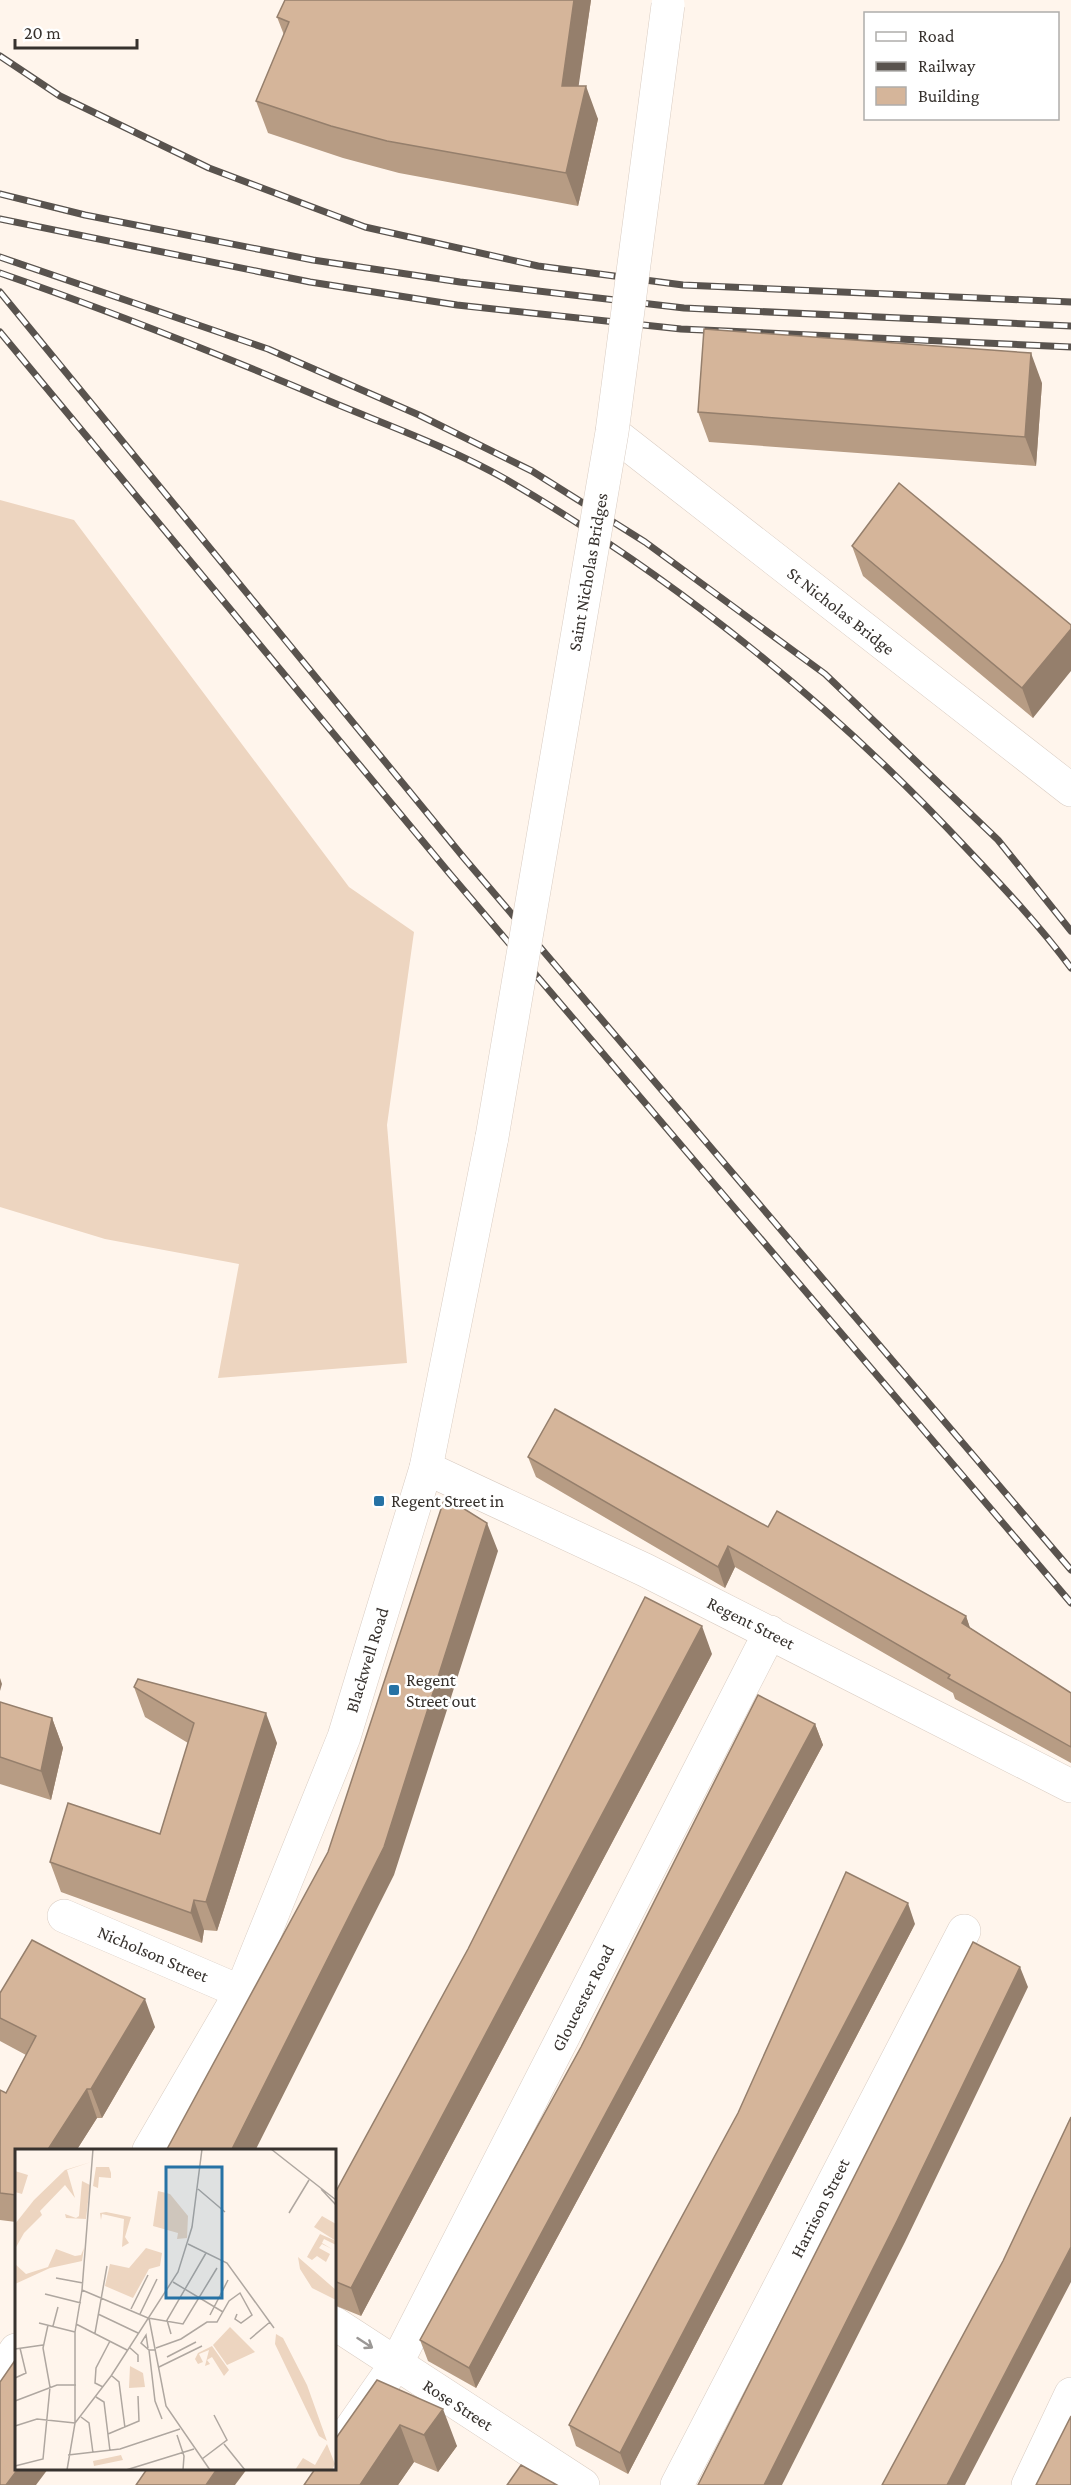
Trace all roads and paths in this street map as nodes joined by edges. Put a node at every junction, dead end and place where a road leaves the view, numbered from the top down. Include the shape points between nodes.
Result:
1 (668, 2) edge
2 (612, 432) junction
3 (1071, 790) edge
4 (492, 1137) joint
5 (426, 1468) junction
6 (770, 1632) junction
7 (1071, 1786) edge
8 (64, 1916) dead end
9 (964, 1930) dead end
10 (241, 1992) junction
11 (150, 2149) edge
12 (336, 2324) edge
13 (15, 2352) edge
14 (396, 2364) junction
15 (0, 2374) edge
16 (1071, 2394) edge
17 (336, 2451) edge
18 (583, 2485) edge
19 (677, 2485) edge
20 (1028, 2485) edge

1 - 2 street, Saint Nicholas Bridges, bridge
2 - 3 street, St Nicholas Bridge
2 - 4 street, Saint Nicholas Bridges, bridge
4 - 5 street, Blackwell Road
5 - 6 street, Regent Street
5 - 10 street, Blackwell Road via 344,1737
6 - 7 street, Regent Street
6 - 14 street, Gloucester Road
8 - 10 street, Nicholson Street
9 - 19 street, Harrison Street
10 - 11 street, Blackwell Road
12 -> 14 street, Rose Street
13 - 15 street
14 - 17 street, Gloucester Road
14 - 18 street, Rose Street
16 - 20 street

